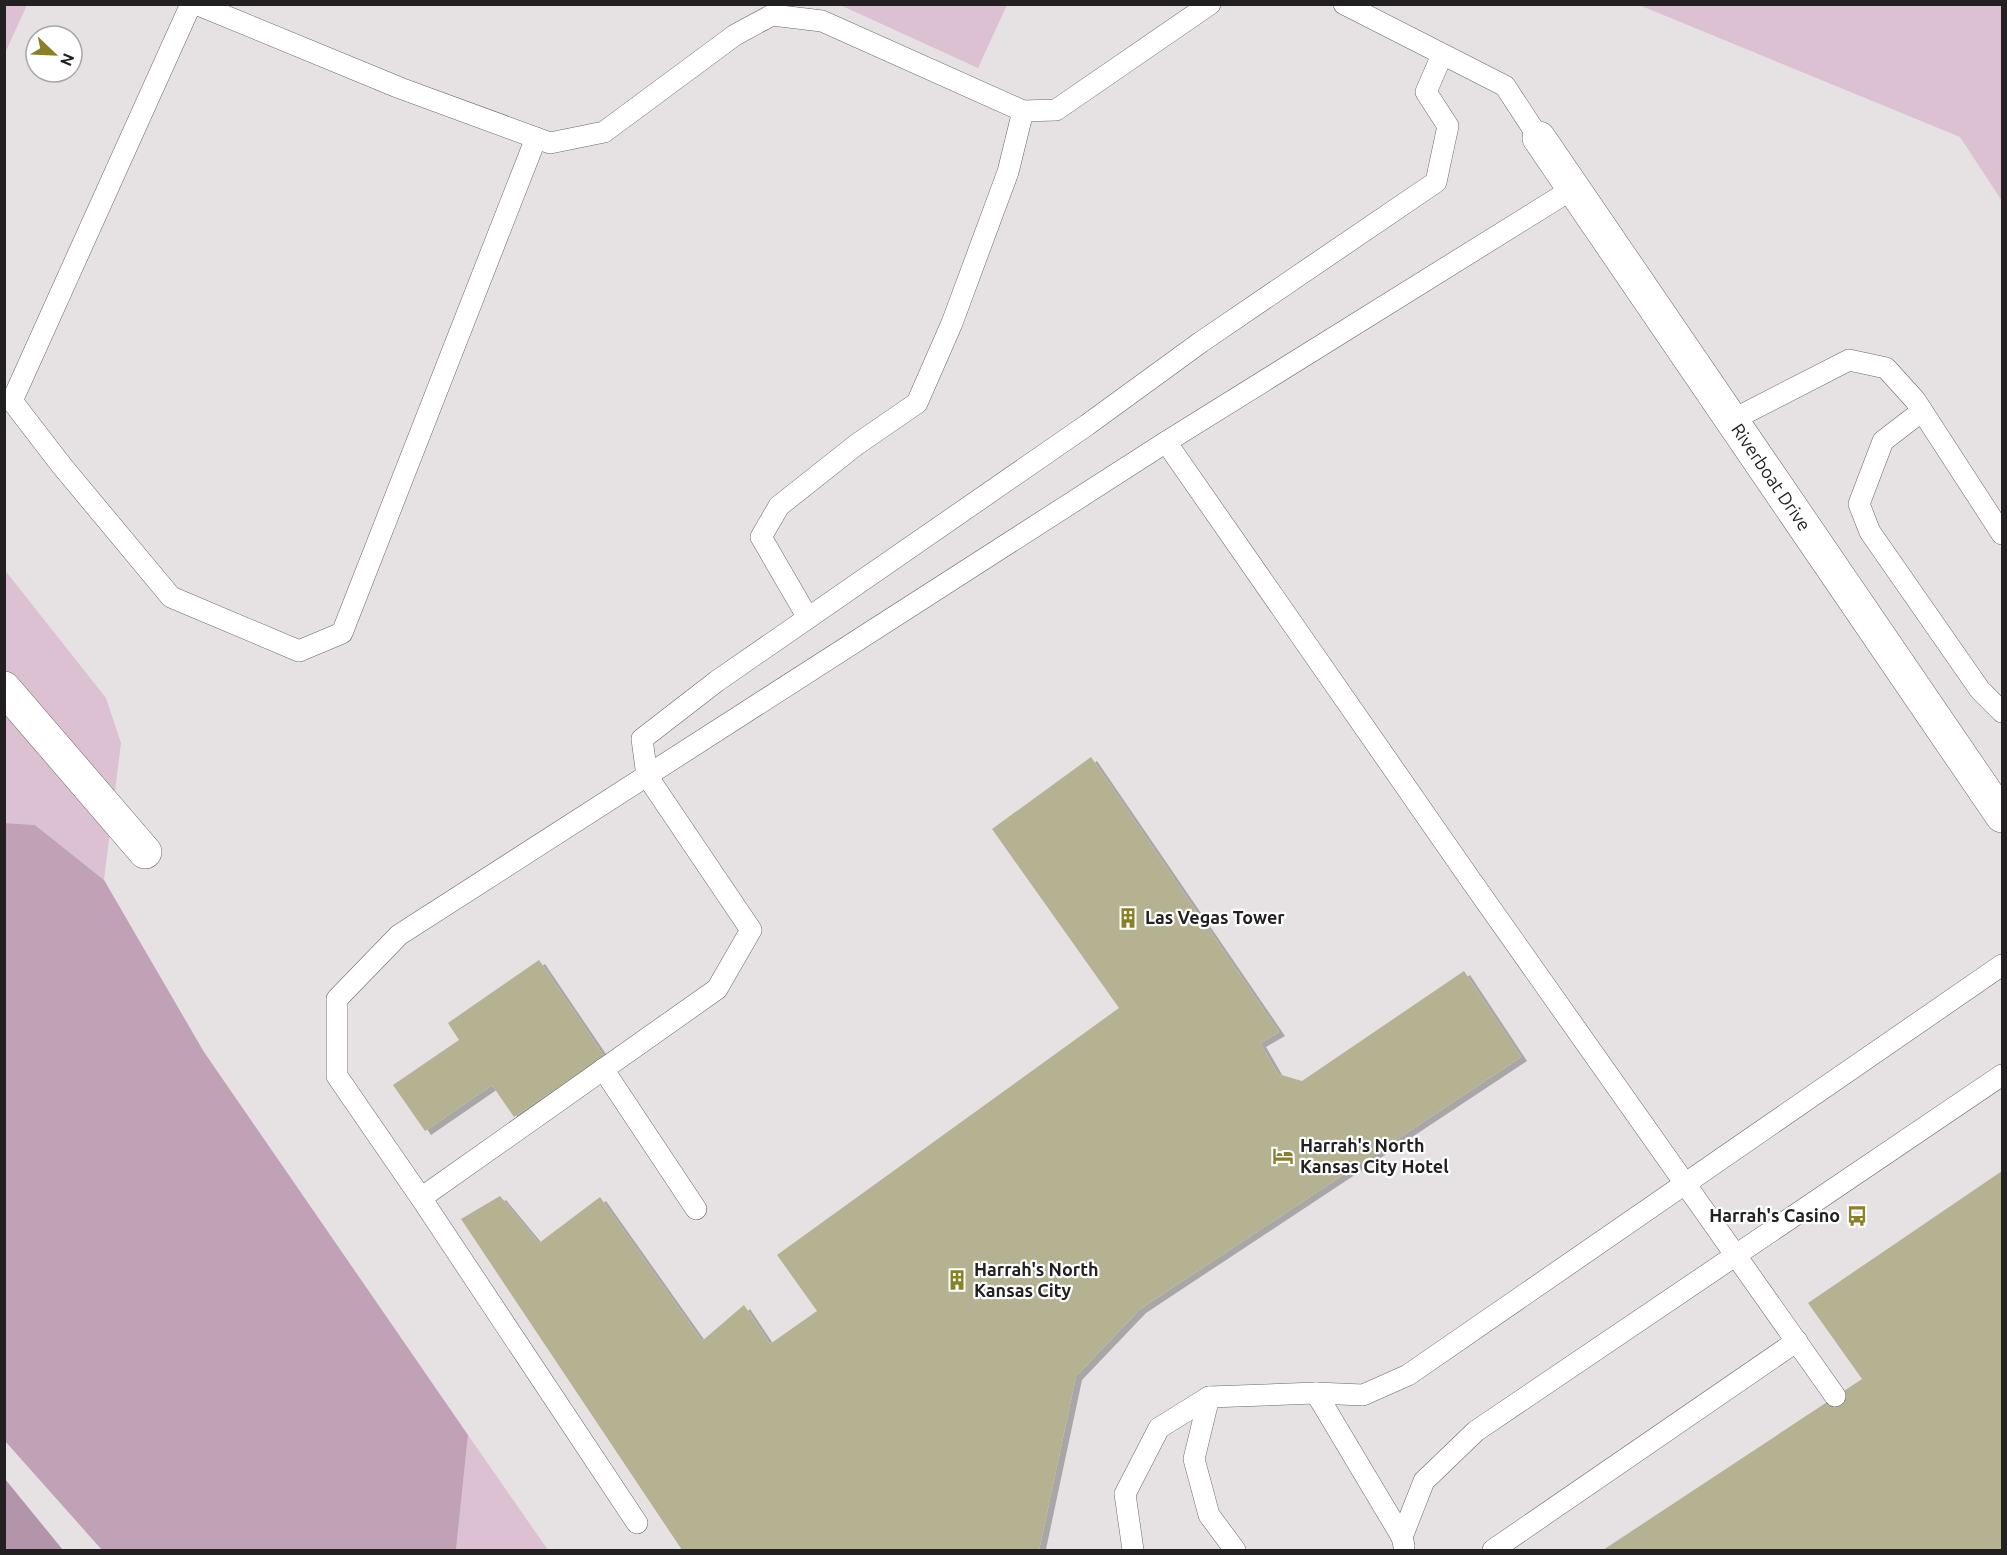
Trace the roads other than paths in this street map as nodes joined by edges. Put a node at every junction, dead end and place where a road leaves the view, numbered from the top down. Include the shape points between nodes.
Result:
1 (191, 4) edge
2 (196, 4) edge
3 (1210, 4) edge
4 (1344, 4) edge
5 (1442, 55) junction
6 (1023, 111) junction
7 (536, 138) junction
8 (1539, 138) joint
9 (1574, 188) junction
10 (1922, 411) junction
11 (1732, 420) junction
12 (1166, 442) junction
13 (2002, 534) edge
14 (808, 618) junction
15 (4, 688) edge
16 (2002, 712) edge
17 (647, 776) junction
18 (2002, 816) edge
19 (146, 852) dead end
20 (2002, 965) edge
21 (603, 1069) junction
22 (2002, 1075) edge
23 (1685, 1184) junction
24 (422, 1198) junction
25 (696, 1209) dead end
26 (1737, 1256) junction
27 (1797, 1341) junction
28 (1316, 1393) junction
29 (1835, 1396) dead end
30 (1209, 1397) junction
31 (637, 1522) dead end
32 (1403, 1544) edge
33 (1133, 1551) edge
34 (1235, 1551) edge
35 (1493, 1551) edge

1 - 7 lane via 12,401 171,597 298,651 342,633
2 - 7 lane via 400,88
3 - 6 lane via 1056,110
4 - 5 lane
5 - 8 lane via 1505,86
5 - 14 lane via 1426,92 1448,126 1436,182
6 - 7 lane via 822,21 772,15 735,35 604,132 550,143
6 - 14 lane via 1008,172 952,323 916,403 855,445 779,506 761,537
8 - 9 street, Riverboat Drive
9 - 11 street, Riverboat Drive
9 - 12 lane
10 - 11 lane via 1886,368 1849,360
10 - 13 lane
10 - 16 lane via 1883,441 1858,504 1876,541 1980,690
11 - 18 street, Riverboat Drive
12 - 17 lane
12 - 23 lane
14 - 17 lane via 642,739
15 - 19 street
17 - 21 lane via 751,930 717,988
17 - 24 lane via 399,935 337,999 337,1076
20 - 23 lane
21 - 24 lane
21 - 25 lane
22 - 26 lane
23 - 26 lane
23 - 28 lane via 1408,1375 1363,1395
24 - 31 lane
26 - 27 lane
26 - 32 lane via 1476,1431 1424,1481
27 - 29 lane
27 - 35 lane
28 - 30 lane
28 - 32 lane
30 - 33 lane via 1159,1428 1125,1494
30 - 34 lane via 1194,1459 1209,1515

